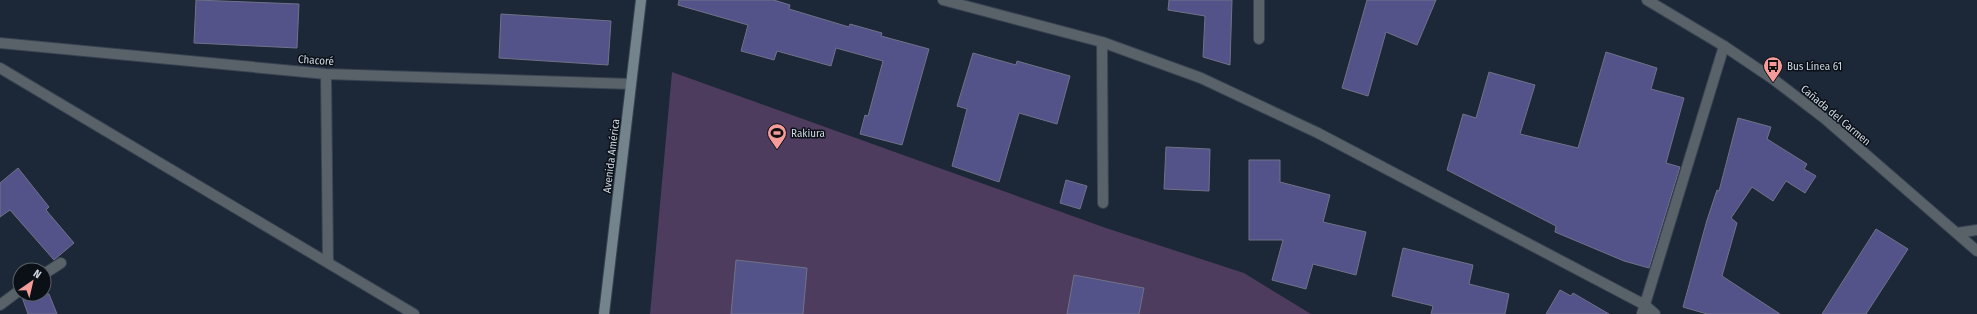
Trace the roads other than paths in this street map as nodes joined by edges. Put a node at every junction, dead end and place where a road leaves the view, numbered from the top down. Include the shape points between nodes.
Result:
1 (642, 0) edge
2 (943, 0) edge
3 (1259, 0) edge
4 (1647, 0) edge
5 (1259, 38) dead end
6 (1102, 42) junction
7 (0, 43) edge
8 (1724, 46) junction
9 (0, 68) edge
10 (326, 74) junction
11 (632, 84) junction
12 (1103, 202) dead end
13 (1977, 230) edge
14 (1957, 233) junction
15 (1977, 251) edge
16 (61, 263) dead end
17 (328, 263) junction
18 (52, 269) edge
19 (12, 296) edge
20 (0, 305) edge
21 (1644, 310) edge
22 (414, 314) edge
23 (604, 314) edge
24 (1655, 314) edge

1 - 11 main road, Avenida América
2 - 6 street
3 - 5 street
4 - 8 street, Cañada del Carmen
6 - 12 street
6 - 21 street via 1201,78 1318,133
7 - 10 street, Chacoré
8 - 14 street, Cañada del Carmen via 1824,118
8 - 21 street
9 - 17 street
10 - 11 street, Chacoré
10 - 17 street
11 - 23 main road, Avenida América
13 - 14 street
14 - 15 street, Cañada del Carmen
16 - 18 street
17 - 22 street
19 - 20 street
21 - 24 street

